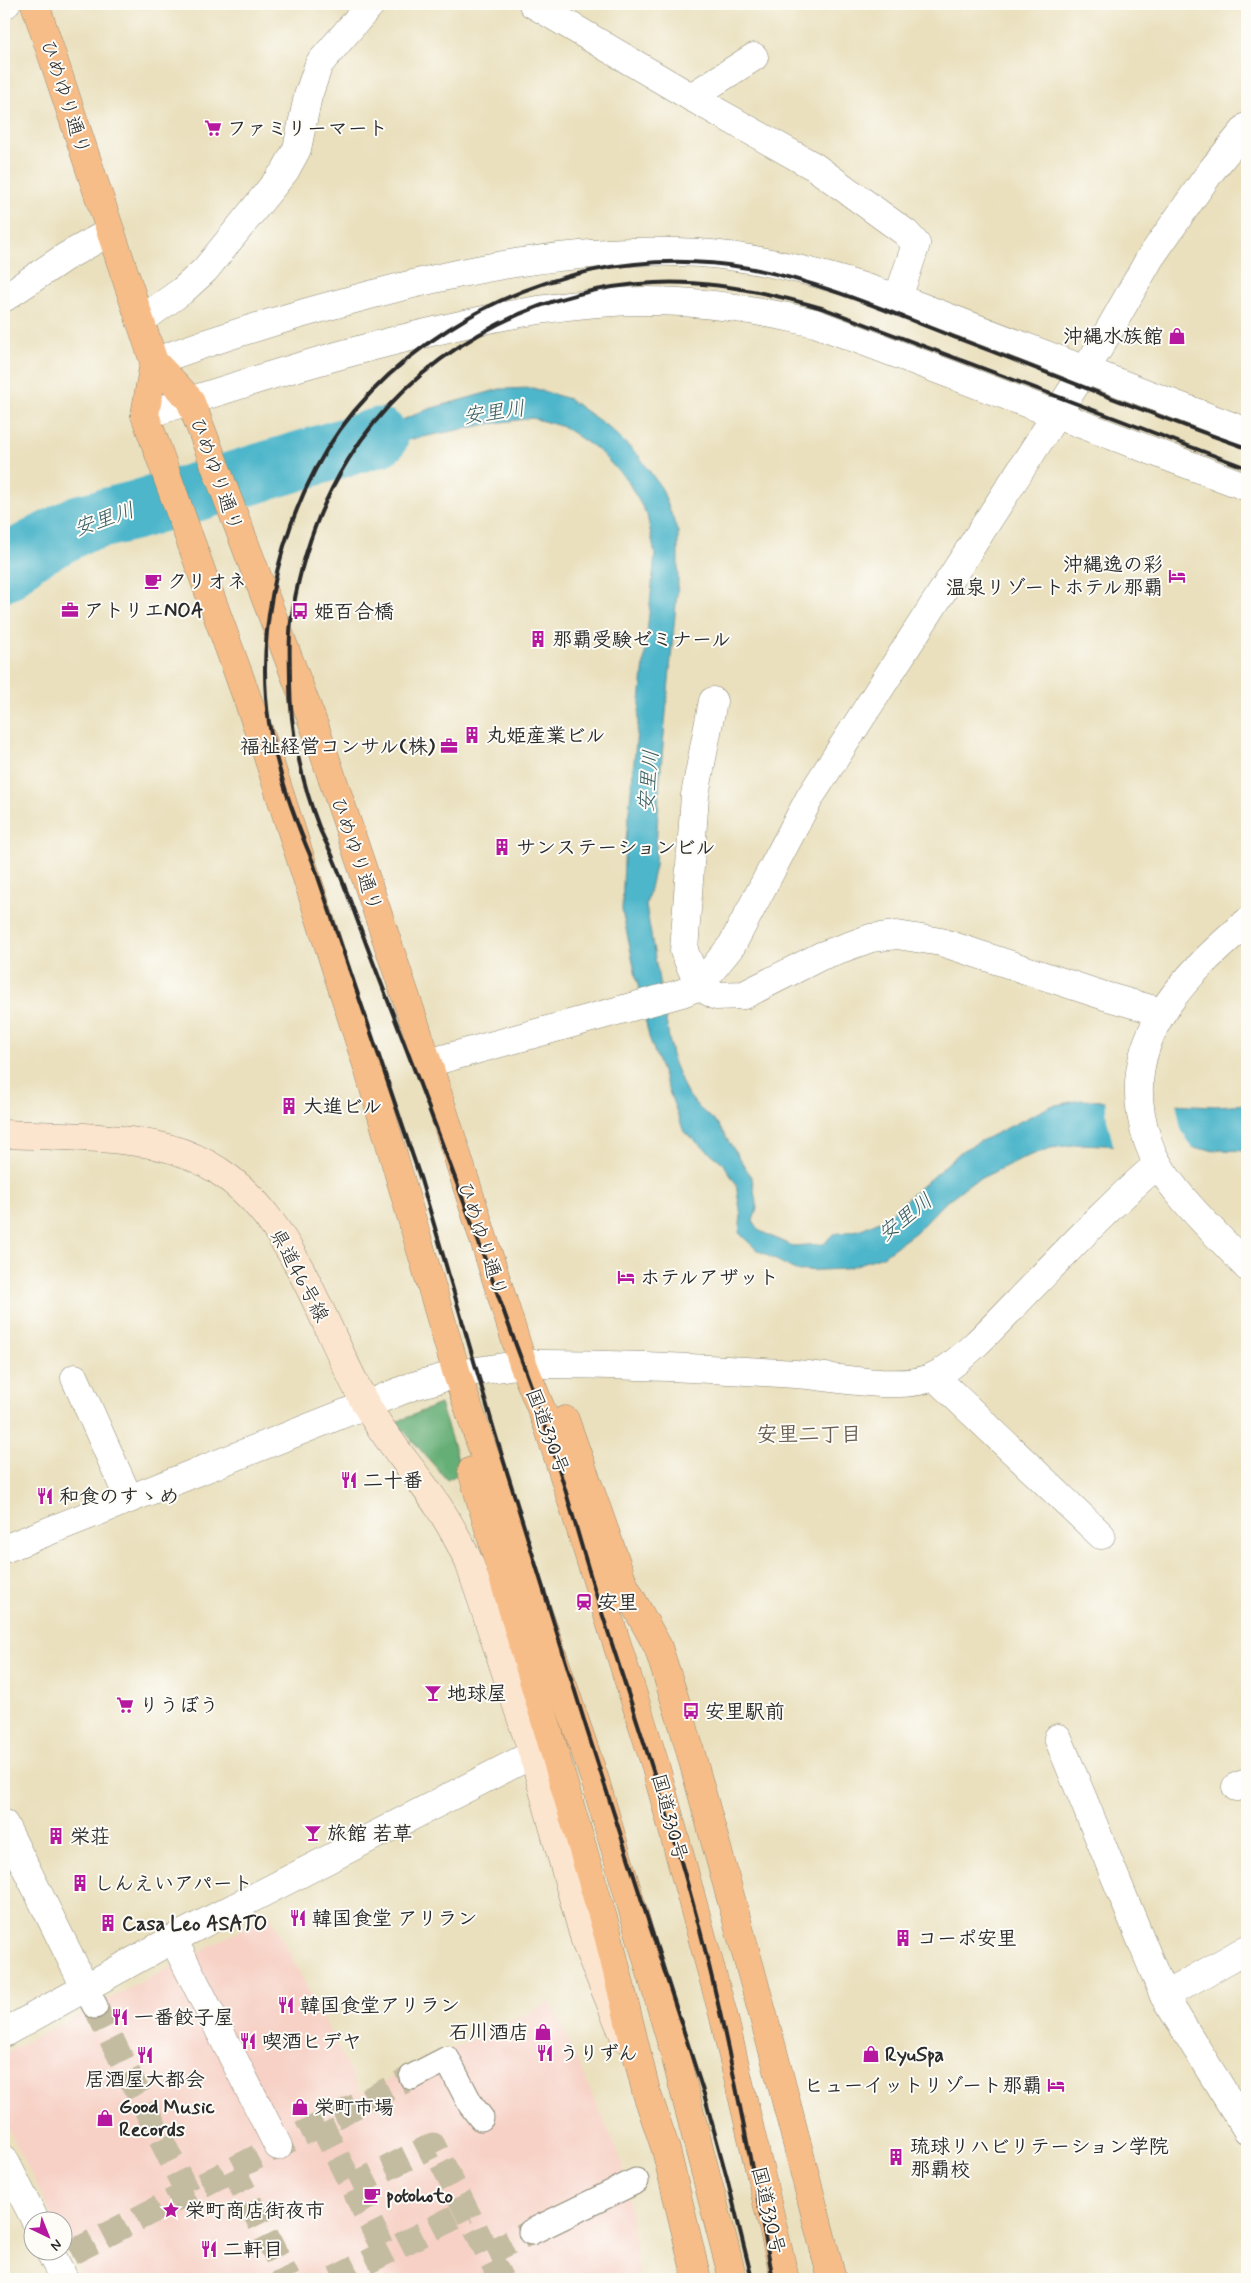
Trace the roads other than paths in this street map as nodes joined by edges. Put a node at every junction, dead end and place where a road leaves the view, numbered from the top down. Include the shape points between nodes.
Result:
1 (35, 4) edge
2 (371, 4) edge
3 (533, 4) edge
4 (754, 57) dead end
5 (691, 97) junction
6 (1247, 127) edge
7 (110, 232) junction
8 (4, 298) edge
9 (898, 298) junction
10 (140, 321) junction
11 (154, 362) junction
12 (1085, 370) junction
13 (190, 400) junction
14 (1056, 414) junction
15 (145, 415) junction
16 (1247, 432) edge
17 (1247, 487) edge
18 (713, 701) dead end
19 (1247, 922) edge
20 (690, 990) junction
21 (1161, 1012) junction
22 (428, 1063) junction
23 (4, 1134) edge
24 (1161, 1168) junction
25 (1247, 1267) edge
26 (523, 1364) junction
27 (457, 1374) junction
28 (934, 1376) junction
29 (75, 1378) dead end
30 (366, 1404) junction
31 (129, 1500) junction
32 (1101, 1535) dead end
33 (4, 1549) edge
34 (1058, 1738) dead end
35 (533, 1754) junction
36 (4, 1824) edge
37 (173, 1939) junction
38 (1247, 1949) edge
39 (1164, 1996) junction
40 (90, 1997) junction
41 (4, 2033) edge
42 (412, 2077) tunnel mouth
43 (646, 2090) junction
44 (481, 2118) dead end
45 (1247, 2130) edge
46 (278, 2146) dead end
47 (7, 2173) edge
48 (636, 2180) dead end
49 (28, 2210) edge
50 (530, 2232) tunnel mouth
51 (697, 2279) edge
52 (733, 2279) edge
53 (785, 2279) edge
54 (832, 2279) edge

1 - 7 highway, ひめゆり通り
2 - 10 street via 319,64 308,96 298,148 286,171 205,270 182,292
3 - 5 street
4 - 5 street
5 - 9 street via 815,167 906,233 916,244
6 - 12 street via 1211,171 1150,258
7 - 8 street via 65,257
7 - 10 highway, ひめゆり通り
9 - 11 street via 842,280 757,260 700,253 591,253 539,258 436,277 232,334
9 - 12 street
10 - 11 highway, ひめゆり通り
11 - 13 highway, ひめゆり通り
11 - 15 highway, ひめゆり通り
12 - 14 street
12 - 16 street
13 - 14 street via 373,345 497,316 646,301 736,307 814,323
13 - 15 street
13 - 22 highway, ひめゆり通り via 317,733
14 - 17 street
14 - 20 street via 810,797 732,944
15 - 27 highway, ひめゆり通り via 264,745 367,1065
18 - 20 street via 695,795 684,951
19 - 21 street
20 - 21 street via 716,996 744,995 821,956 871,938 897,935 942,942
20 - 22 street
21 - 24 street via 1144,1049 1139,1088 1142,1120
22 - 26 highway, ひめゆり通り
23 - 30 main road, 県道46号線 via 156,1145 194,1157 232,1181 269,1216 284,1239
24 - 25 street via 1178,1192
24 - 28 street via 1076,1241 1003,1316 951,1365
26 - 27 street
26 - 28 street via 657,1366 889,1383 914,1383
26 - 53 highway, 国道330号 via 548,1426 654,1761 730,2042
26 - 54 highway via 558,1399 624,1585 658,1648 683,1725 773,2051
27 - 30 street
27 - 43 highway via 452,1409 608,1935
27 - 52 highway via 595,1780 675,2055
28 - 32 street
29 - 31 street
30 - 31 street
30 - 35 main road, 県道46号線 via 455,1533 485,1607
31 - 33 street
34 - 39 street
35 - 37 street
35 - 43 main road, 県道46号線 via 586,1944
36 - 40 street
37 - 40 street
37 - 46 street
38 - 39 street
39 - 45 street
40 - 41 street
42 - 44 street via 447,2059
43 - 51 highway via 666,2150
47 - 49 street
48 - 50 street

